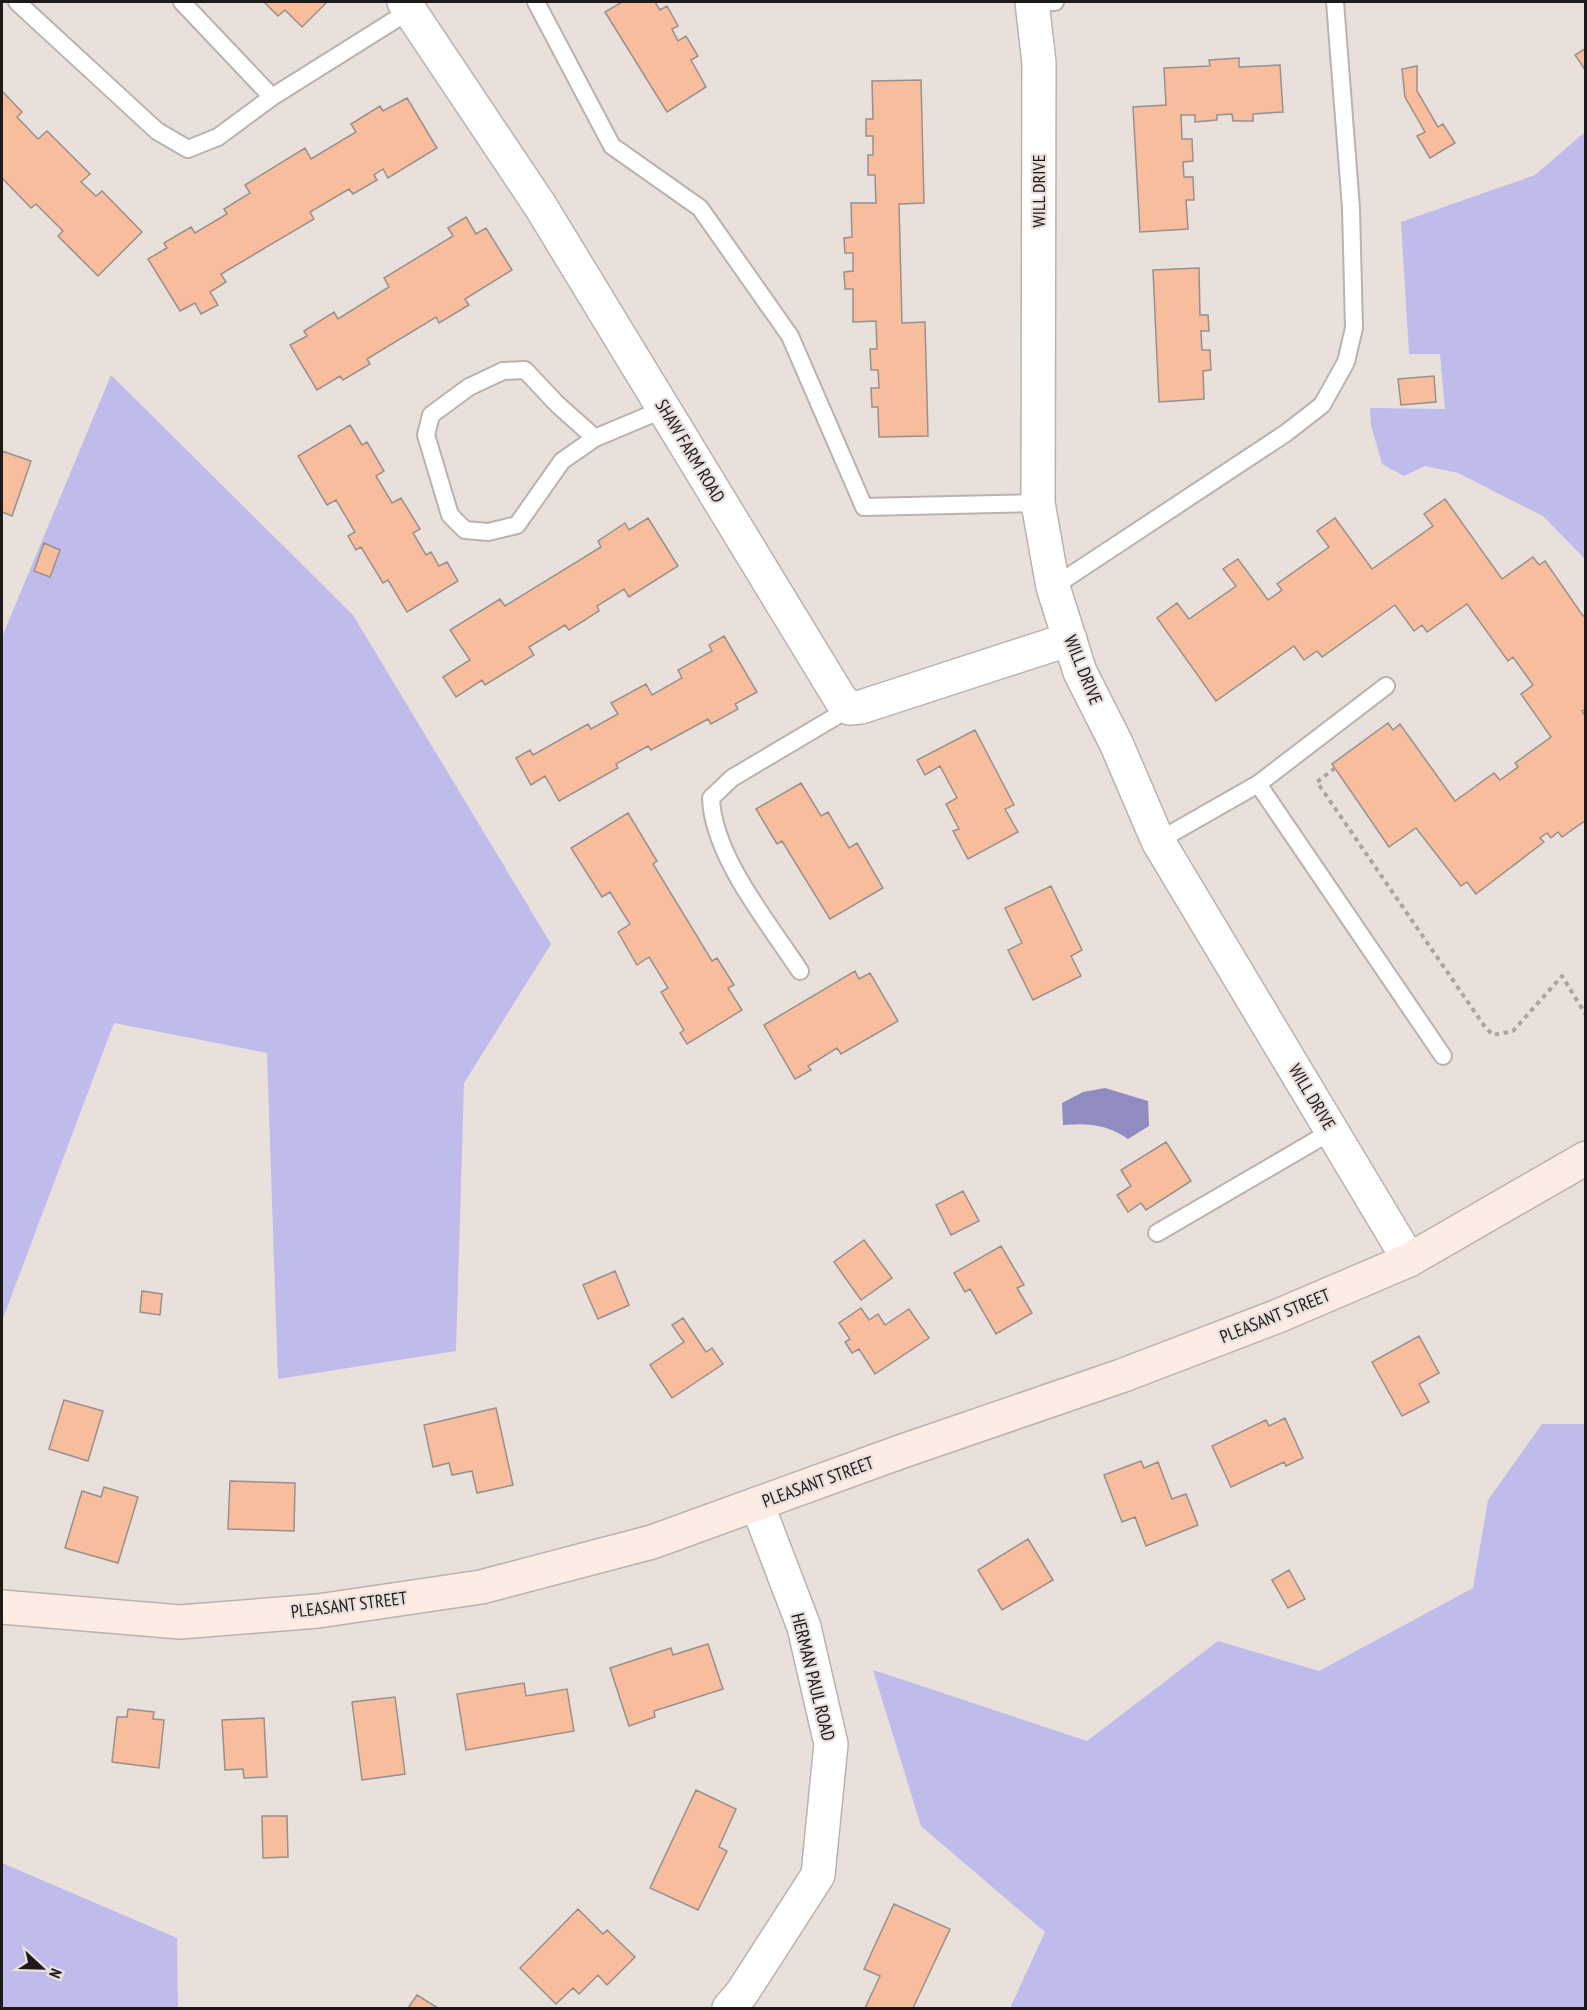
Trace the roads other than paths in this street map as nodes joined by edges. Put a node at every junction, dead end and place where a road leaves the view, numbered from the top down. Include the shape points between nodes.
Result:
1 (17, 2) edge
2 (182, 2) edge
3 (536, 2) edge
4 (1040, 2) edge
5 (1335, 2) edge
6 (407, 6) edge
7 (272, 98) junction
8 (664, 409) junction
9 (595, 438) junction
10 (1038, 504) junction
11 (1053, 587) junction
12 (1070, 639) junction
13 (1386, 687) dead end
14 (850, 708) junction
15 (1258, 784) junction
16 (1158, 841) junction
17 (800, 971) dead end
18 (1443, 1056) dead end
19 (1332, 1131) junction
20 (1586, 1158) edge
21 (1157, 1233) dead end
22 (1409, 1260) junction
23 (757, 1504) junction
24 (2, 1607) edge
25 (729, 2008) edge

1 - 7 lane via 157,131 188,149 218,137
2 - 7 lane
3 - 10 lane via 612,146 700,208 790,336 864,507
4 - 10 street, WILL DRIVE
5 - 11 lane via 1351,208 1354,328 1346,362 1322,405 1313,412
6 - 7 lane
6 - 8 street, SHAW FARM ROAD via 541,207
8 - 9 lane
8 - 14 street, SHAW FARM ROAD via 841,700
9 - 9 lane via 525,370 503,371 469,387 431,415 426,435 450,515 465,530 488,532 517,525 562,461
10 - 11 street, WILL DRIVE
11 - 12 street, WILL DRIVE
12 - 14 street
12 - 16 street, WILL DRIVE via 1080,672
13 - 15 lane
14 - 17 lane via 732,778 711,798 722,849
15 - 16 lane
15 - 18 lane
16 - 19 street, WILL DRIVE
19 - 21 lane
19 - 22 street, WILL DRIVE
20 - 22 main road, PLEASANT STREET
22 - 23 main road, PLEASANT STREET via 1131,1372
23 - 24 main road, PLEASANT STREET via 652,1542 481,1587 318,1611 180,1622
23 - 25 street, HERMAN PAUL ROAD via 804,1627 831,1744 818,1875

